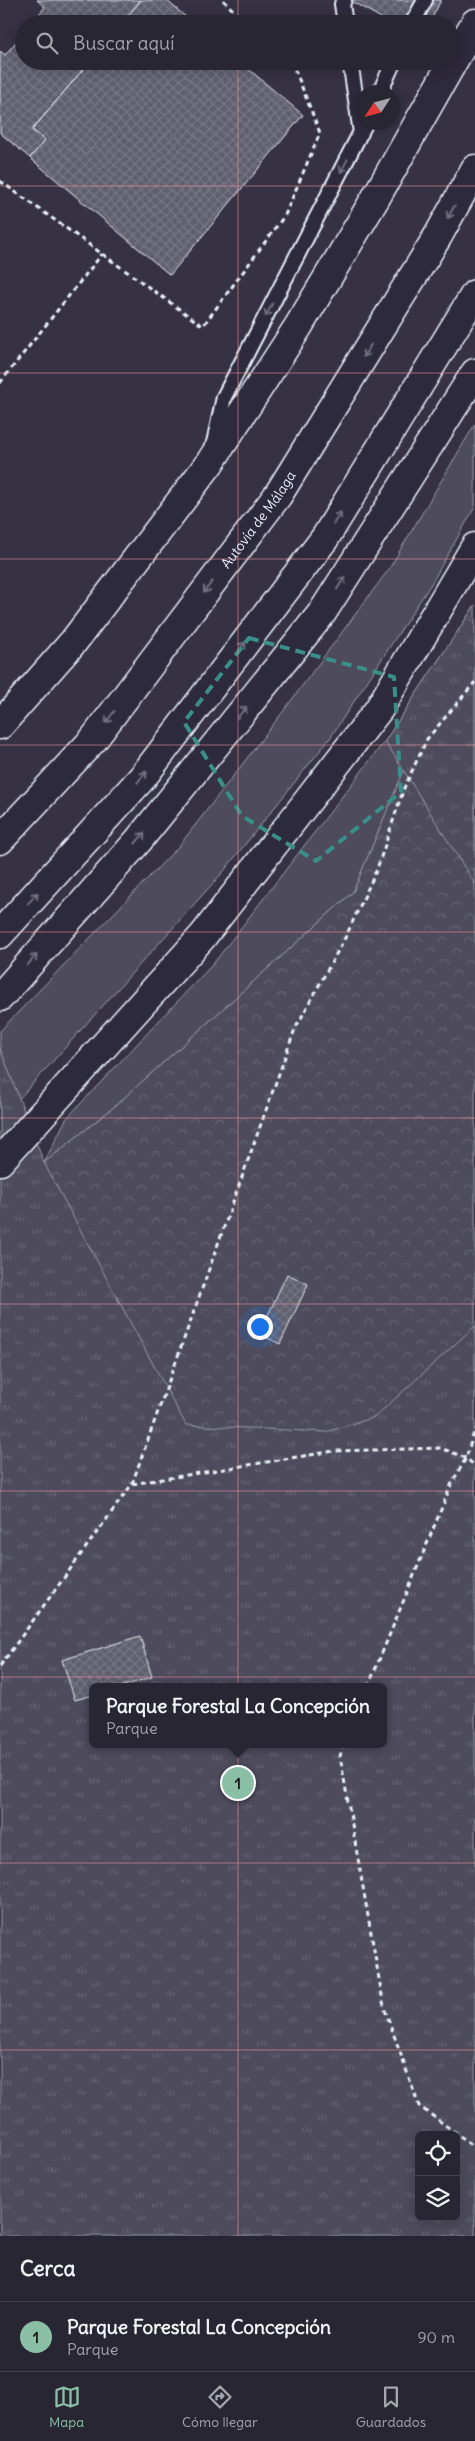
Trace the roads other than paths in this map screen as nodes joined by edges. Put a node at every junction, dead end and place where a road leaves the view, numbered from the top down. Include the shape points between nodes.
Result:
1 (344, 0) edge
2 (425, 0) edge
3 (344, 15) edge
4 (417, 15) edge
5 (475, 22) edge
6 (460, 48) edge
7 (352, 70) edge
8 (390, 70) edge
9 (448, 70) edge
10 (355, 85) edge
11 (383, 85) edge
12 (363, 130) edge
13 (475, 169) edge
14 (475, 294) edge
15 (475, 373) edge
16 (209, 464) junction
17 (475, 547) edge
18 (0, 724) edge
19 (0, 840) edge
20 (0, 934) edge
21 (0, 997) edge
22 (0, 1160) edge

1 - 3 lane
2 - 4 lane
5 - 6 main road
7 - 10 lane
8 - 11 lane
9 - 16 main road via 298,327
12 -> 16 lane via 224,397
13 -> 19 main road, Autovía de Málaga via 438,236 278,495 93,740
20 -> 14 main road via 142,778 325,538
21 -> 15 main road via 138,841 322,613
16 - 18 main road via 74,641
17 - 22 main road via 379,709 349,748 203,936

